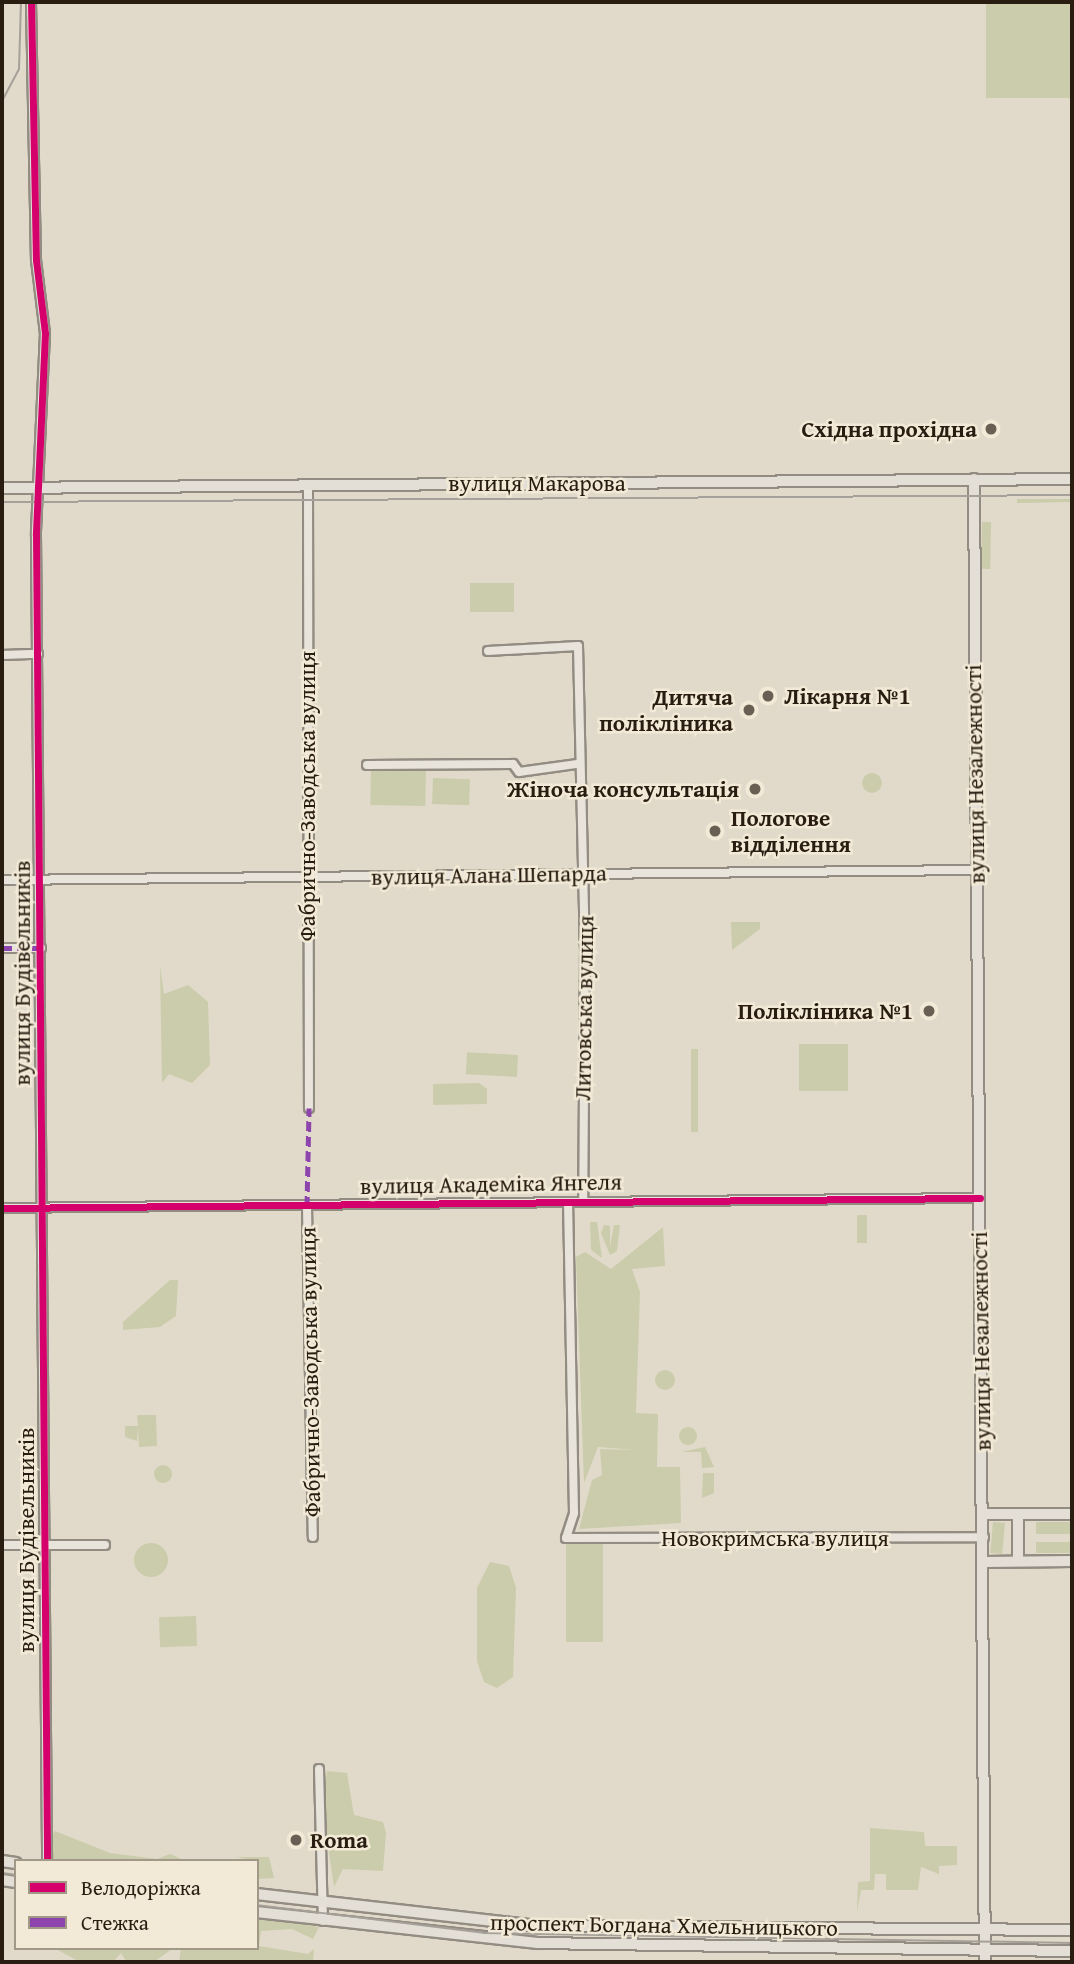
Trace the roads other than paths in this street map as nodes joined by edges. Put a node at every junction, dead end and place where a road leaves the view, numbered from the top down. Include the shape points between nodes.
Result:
1 (31, 2) edge
2 (974, 479) junction
3 (1072, 479) edge
4 (308, 484) junction
5 (2, 488) edge
6 (38, 488) junction
7 (488, 651) dead end
8 (38, 654) junction
9 (2, 655) edge
10 (577, 764) junction
11 (367, 765) dead end
12 (976, 870) junction
13 (584, 874) junction
14 (306, 877) junction
15 (40, 879) junction
16 (2, 880) edge
17 (2, 948) edge
18 (41, 948) junction
19 (309, 1108) dead end
20 (980, 1198) junction
21 (583, 1202) junction
22 (568, 1203) junction
23 (307, 1206) junction
24 (2, 1208) edge
25 (43, 1208) junction
26 (984, 1514) junction
27 (1072, 1514) edge
28 (1018, 1515) junction
29 (313, 1537) dead end
30 (984, 1537) junction
31 (2, 1545) edge
32 (46, 1545) junction
33 (105, 1545) dead end
34 (1072, 1561) edge
35 (984, 1562) junction
36 (1018, 1562) junction
37 (319, 1769) dead end
38 (47, 1859) edge
39 (259, 1894) edge
40 (325, 1902) junction
41 (259, 1912) edge
42 (323, 1921) junction
43 (986, 1929) junction
44 (1072, 1930) edge
45 (986, 1950) junction
46 (1072, 1951) edge
47 (985, 1962) edge

1 - 6 street, вулиця Будівельників via 36,260 45,333
2 - 3 main road, вулиця Макарова
2 - 4 main road, вулиця Макарова
2 - 12 main road, вулиця Незалежності
4 - 6 main road, вулиця Макарова
4 - 14 street, Фабрично-Заводська вулиця
5 - 6 main road, вулиця Макарова
6 - 8 street, вулиця Будівельників
7 - 10 street, Литовська вулиця via 578,646
8 - 9 street
8 - 15 street, вулиця Будівельників
10 - 11 street via 519,772 513,764
10 - 13 street, Литовська вулиця
12 - 13 street, вулиця Алана Шепарда
12 - 20 main road, вулиця Незалежності
13 - 14 street, вулиця Алана Шепарда
13 - 21 street, Литовська вулиця
14 - 15 street, вулиця Алана Шепарда
14 - 19 street, Фабрично-Заводська вулиця
15 - 16 street, вулиця Алана Шепарда
15 - 18 street, вулиця Будівельників
17 - 18 street
18 - 25 street, вулиця Будівельників
20 - 21 street, вулиця Академіка Янгеля
20 - 26 main road, вулиця Незалежності
21 - 22 street, вулиця Академіка Янгеля
22 - 23 street, вулиця Академіка Янгеля
22 - 30 street, Новокримська вулиця via 574,1513 566,1538
23 - 25 street, вулиця Академіка Янгеля
23 - 29 street, Фабрично-Заводська вулиця
24 - 25 street, вулиця Академіка Янгеля
25 - 32 street, вулиця Будівельників
26 - 28 main road
26 - 30 main road, вулиця Незалежності
27 - 28 main road
28 - 36 main road
30 - 35 main road, вулиця Незалежності
31 - 32 street
32 - 33 street
32 - 38 street, вулиця Будівельників
34 - 36 main road
35 - 36 main road
35 - 43 main road, вулиця Незалежності
37 - 40 street
39 - 40 main road, проспект Богдана Хмельницького
40 - 42 street
40 - 43 main road, проспект Богдана Хмельницького via 539,1926
41 - 42 main road, проспект Богдана Хмельницького
42 - 45 main road, проспект Богдана Хмельницького via 537,1942
43 - 44 main road, проспект Богдана Хмельницького
43 - 45 main road, вулиця Незалежності
45 - 46 main road, проспект Богдана Хмельницького
45 - 47 main road, вулиця Незалежності

